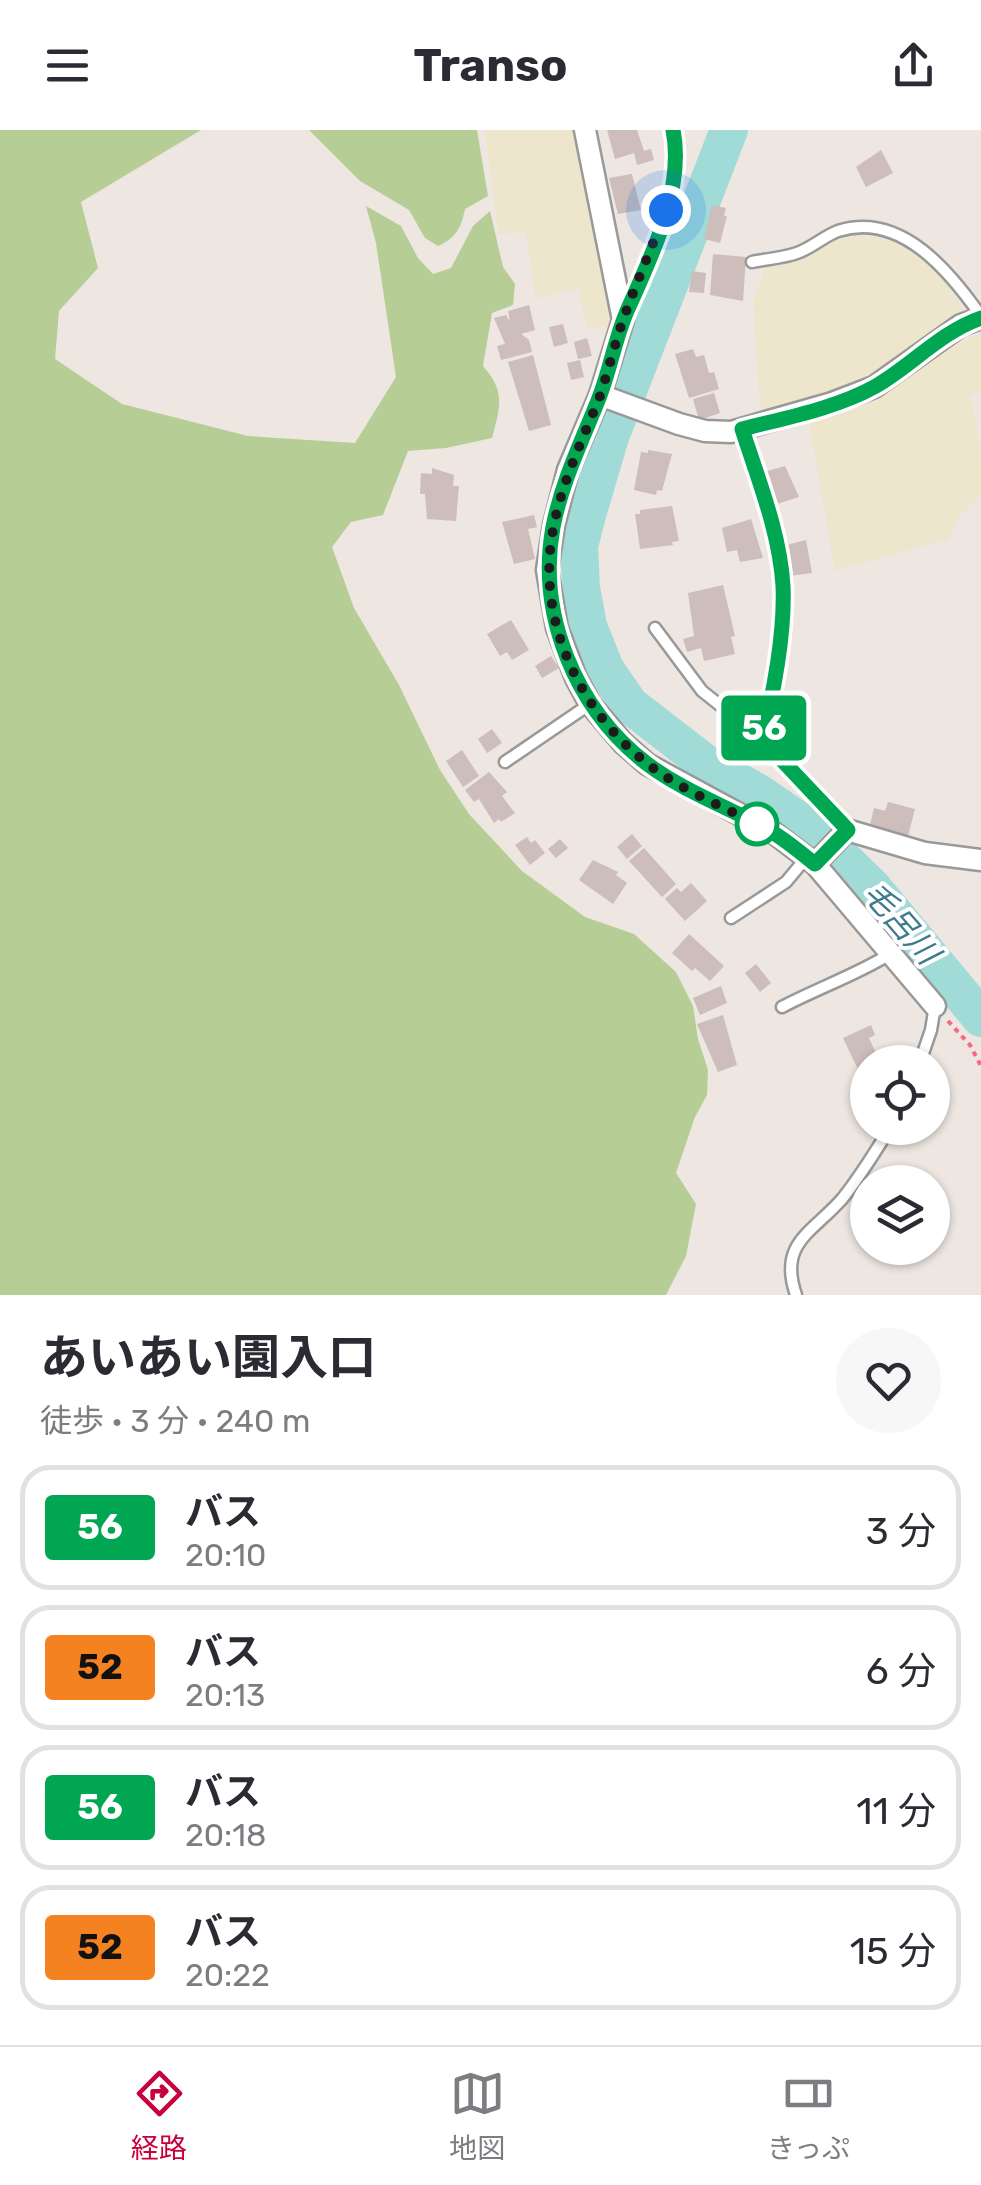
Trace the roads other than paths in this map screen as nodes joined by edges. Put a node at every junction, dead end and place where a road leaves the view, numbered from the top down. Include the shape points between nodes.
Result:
1 (585, 130) edge
2 (673, 130) edge
3 (752, 262) dead end
4 (981, 317) edge
5 (623, 320) junction
6 (606, 397) junction
7 (742, 429) junction
8 (655, 628) dead end
9 (590, 704) junction
10 (761, 738) junction
11 (504, 762) dead end
12 (846, 832) junction
13 (814, 860) junction
14 (981, 860) edge
15 (731, 918) dead end
16 (891, 953) junction
17 (782, 1006) dead end
18 (935, 1006) joint
19 (925, 1045) edge
20 (879, 1145) edge
21 (796, 1295) edge

1 - 5 street
2 - 5 lane via 678,156 666,210
3 - 4 lane via 798,253 840,230 878,228 910,240 935,260
4 - 7 street via 874,387
5 - 6 street
6 - 7 street via 704,431
6 - 9 street via 568,470 548,570 557,628
7 - 10 lane via 783,586 774,697
8 - 10 lane via 702,691
9 - 11 lane
9 - 13 street via 647,764
10 - 12 lane
12 - 13 street
12 - 14 street
13 - 15 lane
13 - 16 street
16 - 17 lane
16 - 18 street
18 - 19 lane
20 - 21 lane via 842,1199 796,1244 790,1276

